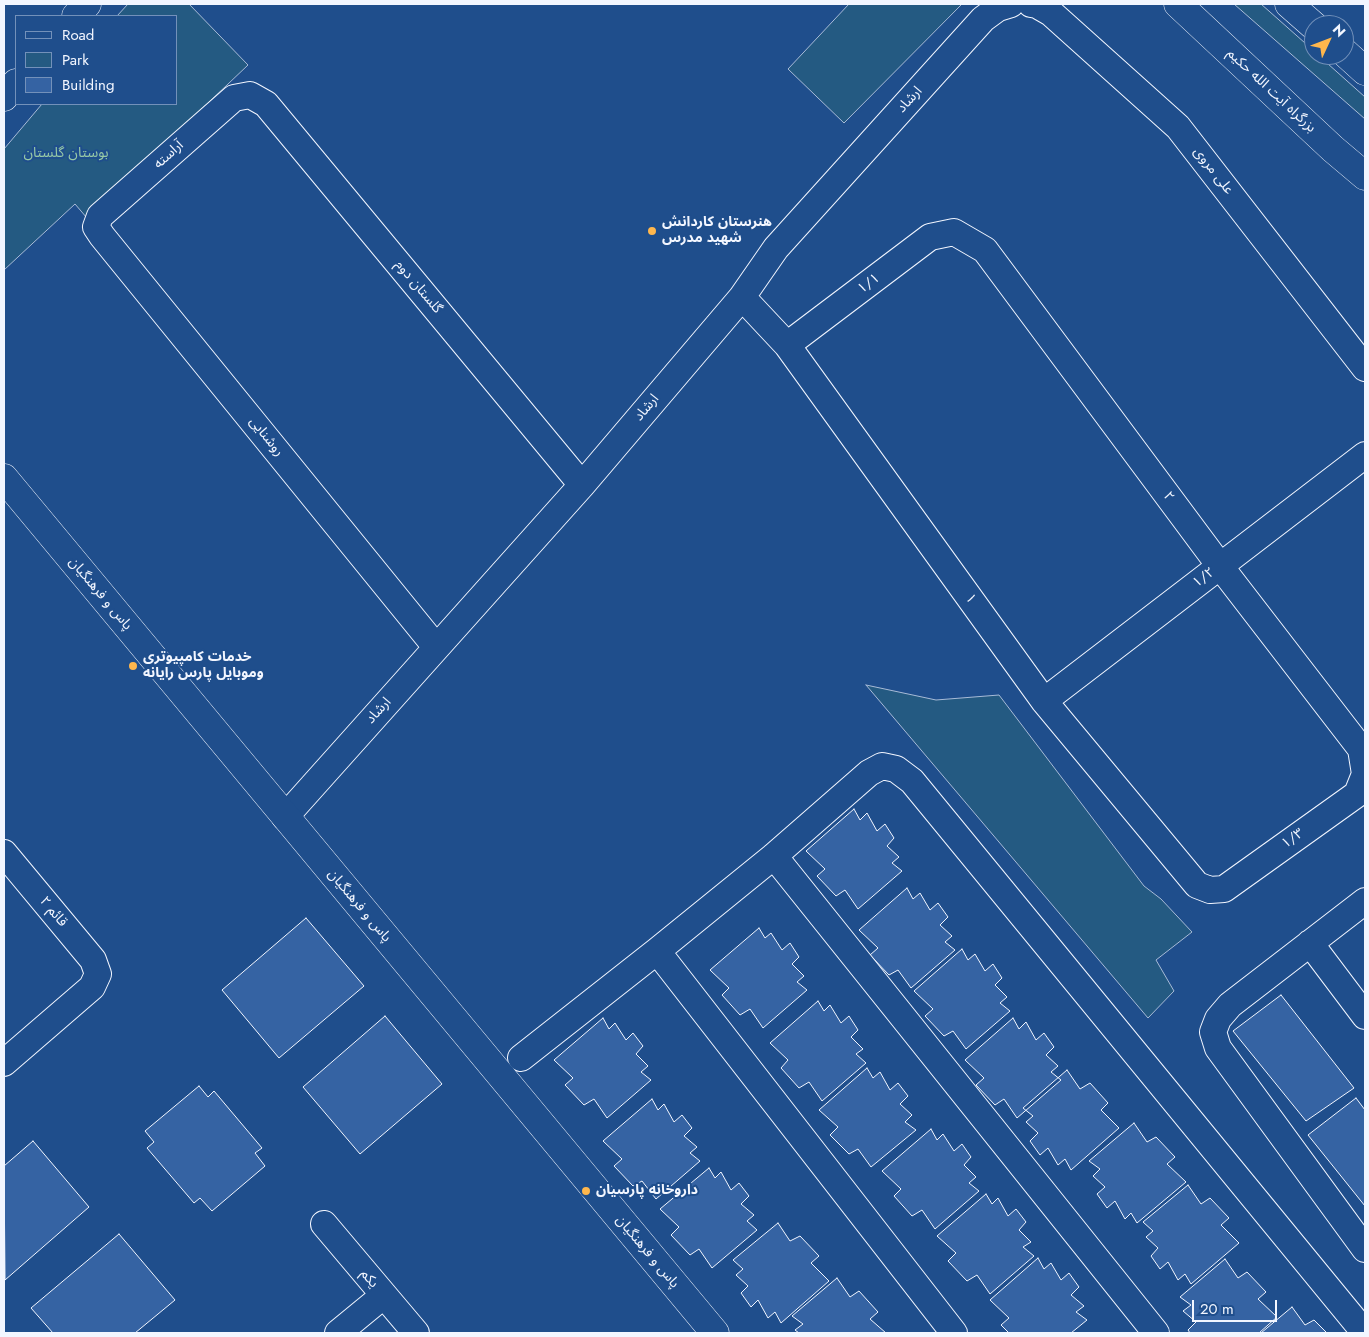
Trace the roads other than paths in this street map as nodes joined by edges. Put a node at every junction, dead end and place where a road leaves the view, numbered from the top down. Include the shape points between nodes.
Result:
1 (87, 4) edge
2 (1011, 4) edge
3 (1031, 4) edge
4 (1178, 4) edge
5 (1288, 4) edge
6 (77, 15) edge
7 (1304, 18) edge
8 (1354, 61) edge
9 (1365, 71) edge
10 (15, 84) edge
11 (250, 95) joint
12 (4, 96) edge
13 (1365, 176) edge
14 (96, 227) joint
15 (954, 232) joint
16 (742, 296) junction
17 (787, 346) junction
18 (1365, 368) edge
19 (1365, 455) edge
20 (4, 478) edge
21 (582, 486) junction
22 (1220, 566) junction
23 (436, 647) junction
24 (1044, 701) junction
25 (1364, 774) edge
26 (285, 817) junction
27 (4, 853) edge
28 (774, 856) junction
29 (1210, 890) joint
30 (1365, 901) edge
31 (1310, 943) junction
32 (657, 951) junction
33 (1365, 1016) edge
34 (521, 1058) dead end
35 (4, 1063) edge
36 (324, 1224) dead end
37 (1365, 1249) edge
38 (383, 1296) junction
39 (338, 1333) edge
40 (416, 1333) edge
41 (715, 1333) edge
42 (954, 1333) edge
43 (1156, 1333) edge
44 (1365, 1333) edge

1 - 6 main road
2 - 16 street, ارشاد via 998,8 983,19 776,248
3 - 18 street, علی مروی via 1051,13 1178,127
4 - 13 main road, بزرگراه آیت الله حکیم
5 - 7 main road
8 - 9 main road
10 - 12 main road
11 - 14 street, آراسته via 234,98 100,216
11 - 21 street, گلستان دوم via 266,104
14 - 23 street, روشنایی
15 - 17 street, ۱/۱ via 930,237
15 - 22 street, ۲ via 984,250
16 - 17 street, ۱
16 - 21 street, ارشاد
17 - 24 street, ۱
19 - 22 street, ۱/۲
20 - 26 main road, پاس و فرهنگیان
21 - 23 street, ارشاد
22 - 24 street, ۱/۲
22 - 25 street, ۲ via 1361,749
23 - 26 street, ارشاد
24 - 29 street, ۱ via 1197,885
25 - 29 street, ۱/۳ via 1357,794 1224,889
26 - 41 main road, پاس و فرهنگیان
27 - 35 street, قائم ۲ via 93,960 98,974 92,986
28 - 32 street
28 - 43 street
28 - 44 street via 869,773 882,766 896,768 912,781
30 - 31 street
31 - 33 street
31 - 37 street via 1230,1005 1218,1019 1213,1032 1218,1048
32 - 34 street
32 - 42 street
36 - 38 street, یکم
38 - 39 street
38 - 40 street, یکم

